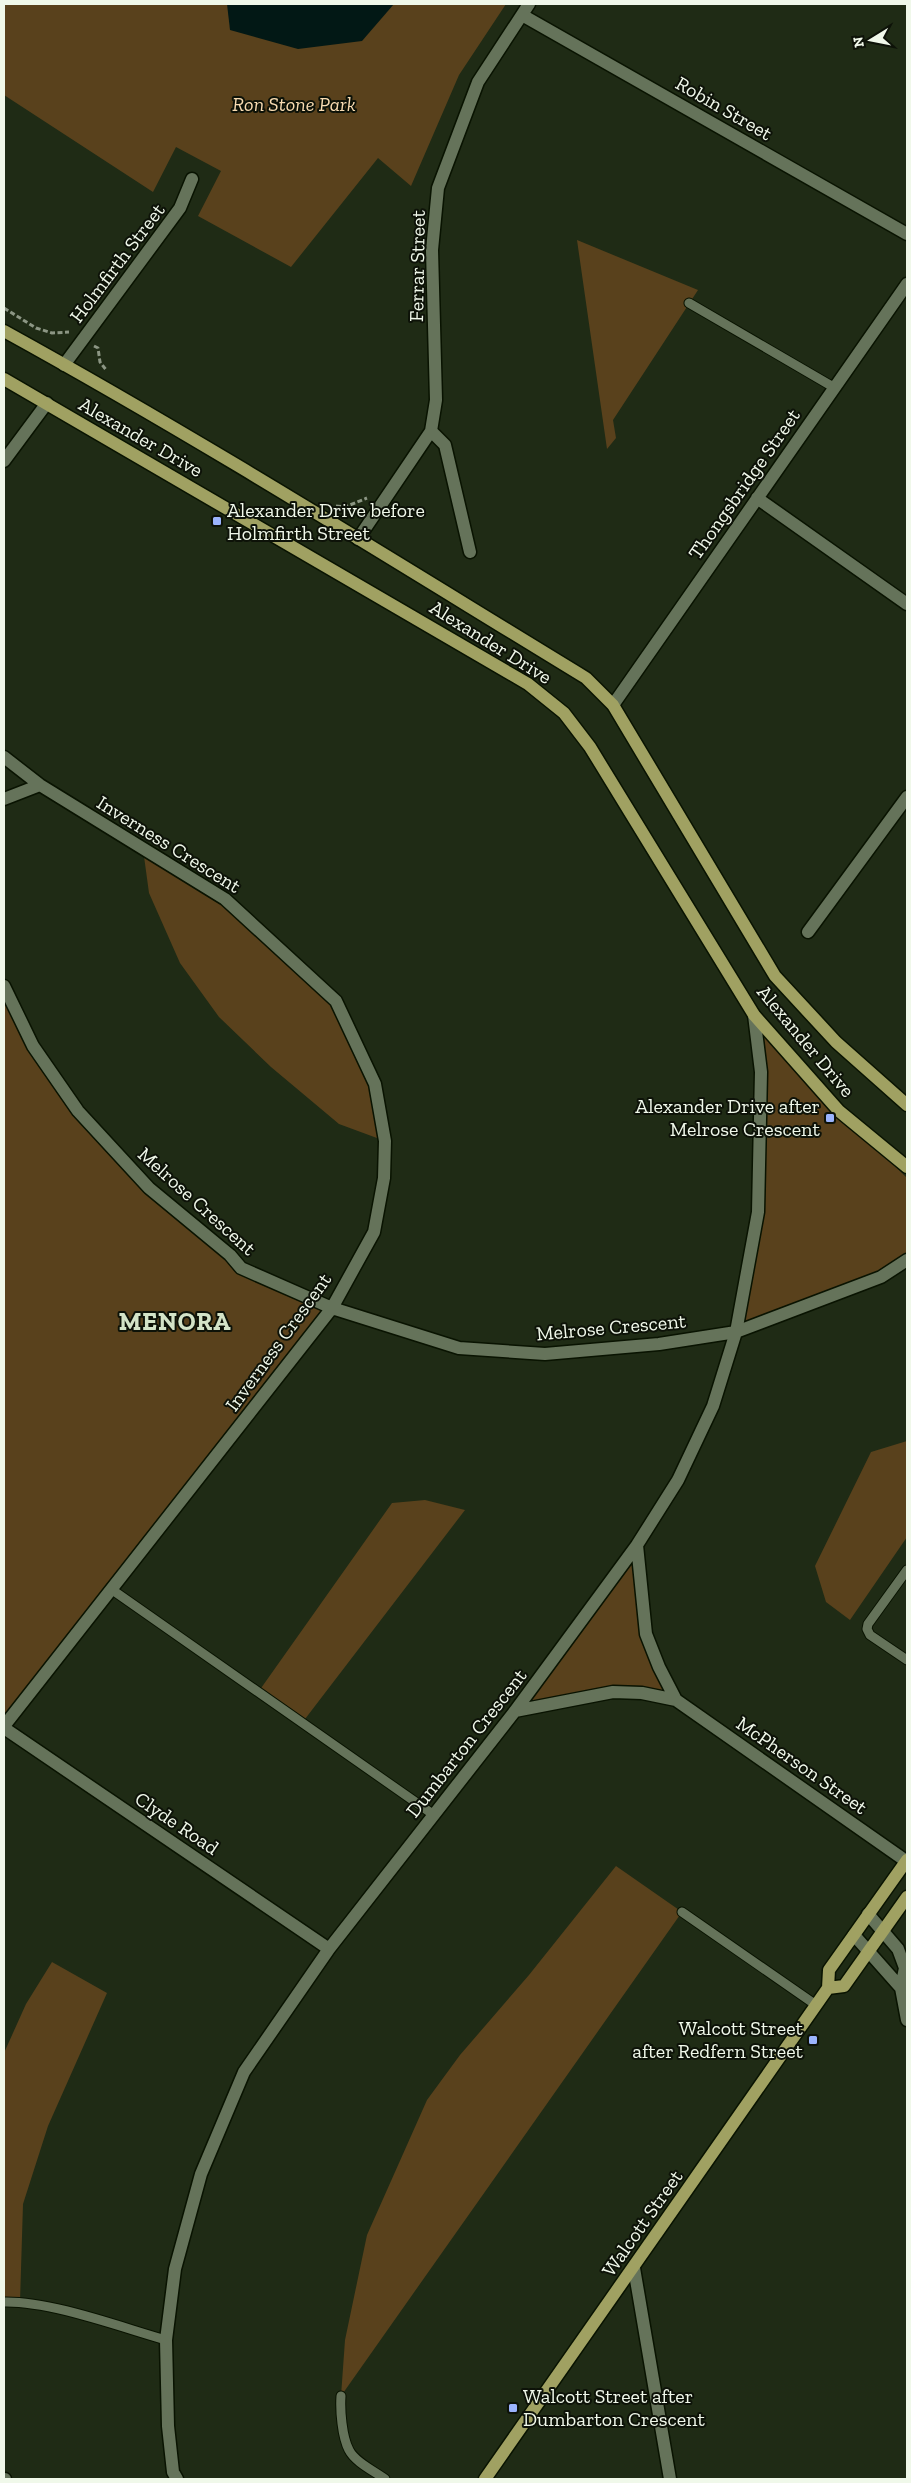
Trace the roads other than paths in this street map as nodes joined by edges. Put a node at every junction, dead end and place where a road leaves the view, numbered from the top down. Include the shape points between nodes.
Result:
1 (530, 4) edge
2 (522, 16) junction
3 (192, 179) dead end
4 (907, 234) edge
5 (907, 284) edge
6 (690, 303) dead end
7 (4, 331) edge
8 (64, 365) junction
9 (4, 378) edge
10 (834, 388) junction
11 (47, 404) junction
12 (431, 430) junction
13 (4, 461) edge
14 (756, 498) junction
15 (358, 539) junction
16 (470, 552) dead end
17 (907, 604) edge
18 (614, 705) junction
19 (4, 757) edge
20 (40, 785) junction
21 (907, 797) edge
22 (4, 799) edge
23 (808, 932) dead end
24 (4, 986) edge
25 (754, 1015) junction
26 (907, 1105) edge
27 (907, 1167) edge
28 (907, 1260) edge
29 (332, 1308) junction
30 (736, 1332) junction
31 (637, 1545) junction
32 (907, 1570) edge
33 (111, 1589) junction
34 (907, 1660) edge
35 (676, 1700) junction
36 (515, 1711) junction
37 (4, 1727) edge
38 (434, 1816) junction
39 (907, 1861) edge
40 (907, 1896) edge
41 (682, 1912) dead end
42 (868, 1914) junction
43 (883, 1931) junction
44 (854, 1935) junction
45 (329, 1949) junction
46 (869, 1950) junction
47 (828, 1988) junction
48 (904, 1988) edge
49 (816, 2005) junction
50 (907, 2020) edge
51 (634, 2268) junction
52 (4, 2302) edge
53 (166, 2340) junction
54 (341, 2396) dead end
55 (175, 2476) edge
56 (386, 2479) edge
57 (485, 2479) edge
58 (670, 2479) edge

1 - 2 street, Ferrar Street
2 - 4 street, Robin Street
2 - 12 street, Ferrar Street via 478,82 438,188 432,250 436,400
3 - 8 street, Holmfirth Street via 180,208
5 - 10 street, Thongsbridge Street
6 - 10 lane
7 - 8 main road, Alexander Drive
8 - 15 main road, Alexander Drive
9 - 11 main road, Alexander Drive
10 - 14 street, Thongsbridge Street
11 - 13 street
11 - 25 main road, Alexander Drive via 528,684 564,712 590,747
12 - 15 street, Ferrar Street
12 - 16 street via 446,445
14 - 17 street
14 - 18 street, Thongsbridge Street
15 - 18 main road, Alexander Drive via 586,678
18 - 26 main road, Alexander Drive via 775,976 836,1042
19 - 20 street, Inverness Crescent
20 - 22 street
20 - 29 street, Inverness Crescent via 225,898 336,1001 375,1084 385,1141 384,1178 374,1232
21 - 23 street
24 - 29 street, Melrose Crescent via 33,1046 78,1111 149,1188 230,1255 241,1268
25 - 27 main road, Alexander Drive via 838,1111
25 - 30 street, Dumbarton Crescent via 762,1072 758,1212
28 - 30 street, Melrose Crescent via 881,1277
29 - 30 street, Melrose Crescent via 459,1348 545,1354 659,1344
29 - 33 street, Inverness Crescent
30 - 31 street, Dumbarton Crescent via 713,1406 678,1480
31 - 35 street, McPherson Street via 646,1634 658,1668
31 - 36 street, Dumbarton Crescent
32 - 34 lane via 867,1629 870,1635
33 - 37 street, Inverness Crescent
33 - 38 lane
35 - 36 street, McPherson Street via 642,1693 613,1692
35 - 39 street, McPherson Street
36 - 38 street, Dumbarton Crescent
37 - 45 street, Clyde Road
38 - 45 street, Dumbarton Crescent
39 - 42 main road, Walcott Street
40 - 43 main road
41 - 49 lane
42 - 43 street
42 - 44 main road, Walcott Street
43 - 46 main road
43 - 48 street via 898,1949 905,1968
44 - 46 street
44 - 47 main road, Walcott Street via 829,1970
45 - 53 street, Dumbarton Crescent via 244,2072 201,2174 175,2268
46 - 47 main road via 844,1986
46 - 48 street
47 - 49 main road, Walcott Street
48 - 50 street
49 - 51 main road, Walcott Street
51 - 57 main road, Walcott Street
51 - 58 street
52 - 53 lane via 20,2302 72,2314
53 - 55 street, Dumbarton Crescent via 168,2426
54 - 56 lane via 340,2412 348,2450

